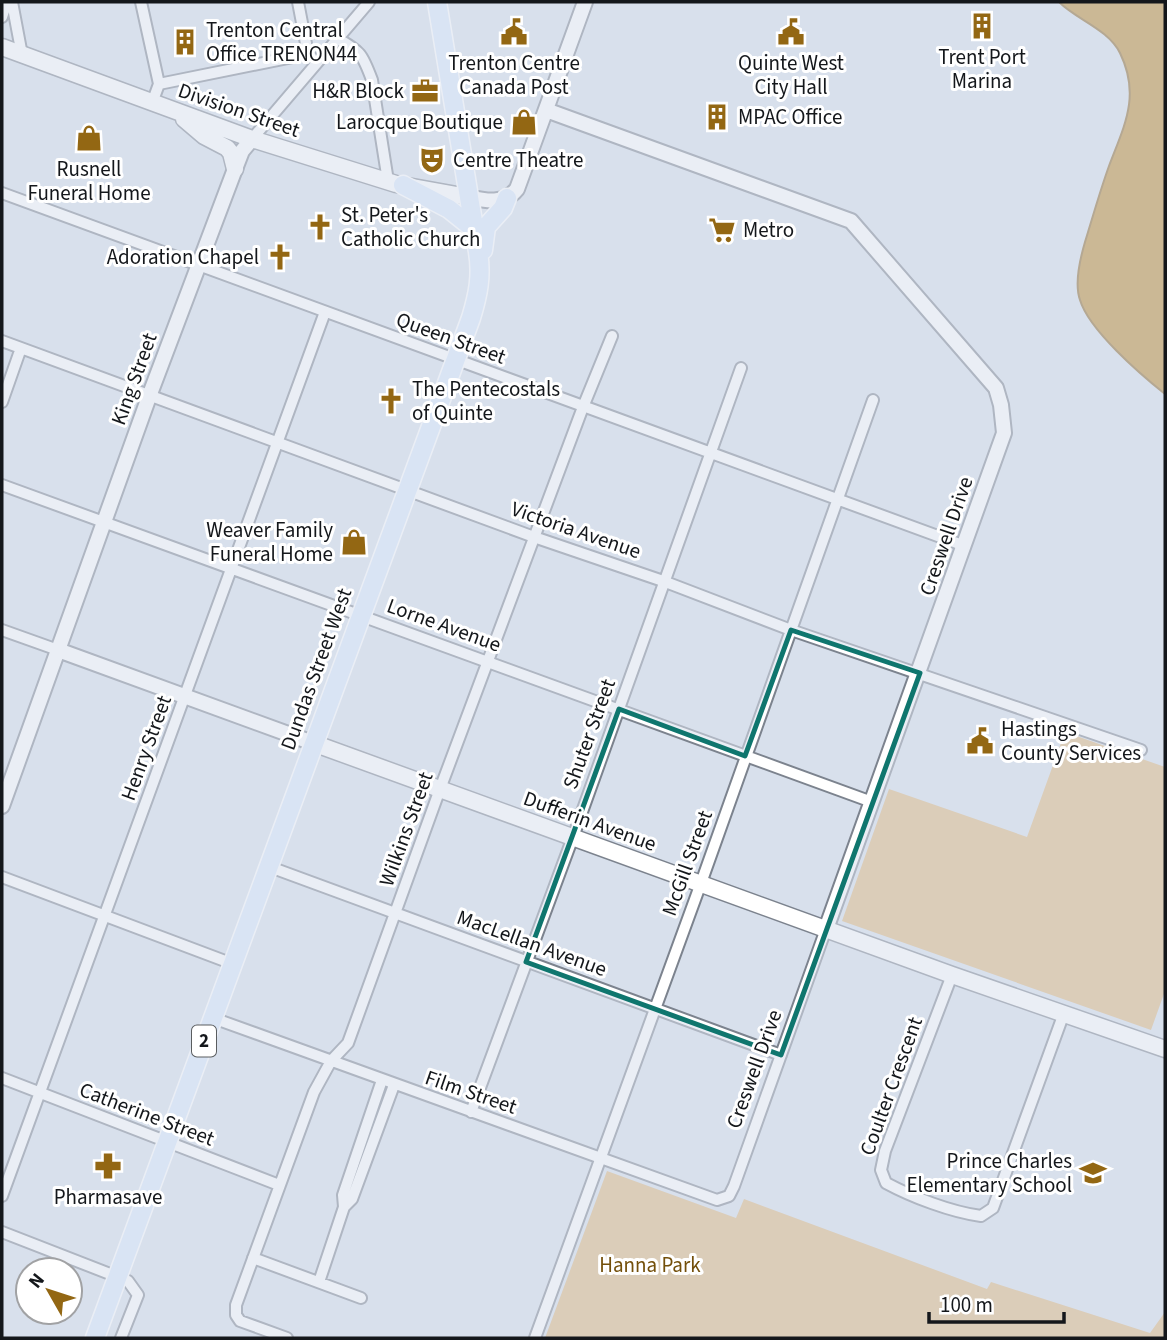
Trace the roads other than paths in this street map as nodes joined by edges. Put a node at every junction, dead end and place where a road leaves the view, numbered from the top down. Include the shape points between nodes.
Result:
1 (9, 2) edge
2 (141, 2) edge
3 (298, 2) edge
4 (369, 2) edge
5 (436, 2) edge
6 (586, 2) edge
7 (2, 17) edge
8 (337, 38) junction
9 (2, 47) edge
10 (308, 54) junction
11 (22, 55) junction
12 (317, 63) junction
13 (159, 85) junction
14 (152, 103) junction
15 (546, 110) junction
16 (174, 111) junction
17 (252, 139) junction
18 (235, 169) junction
19 (395, 183) junction
20 (2, 193) edge
21 (468, 197) junction
22 (507, 198) junction
23 (474, 229) junction
24 (199, 264) junction
25 (480, 268) junction
26 (325, 312) junction
27 (612, 336) dead end
28 (2, 341) edge
29 (21, 348) junction
30 (455, 360) junction
31 (741, 368) dead end
32 (150, 394) junction
33 (873, 400) dead end
34 (2, 402) edge
35 (583, 407) junction
36 (278, 441) junction
37 (710, 453) junction
38 (2, 485) edge
39 (406, 490) junction
40 (837, 501) junction
41 (104, 523) junction
42 (534, 537) junction
43 (965, 546) junction
44 (232, 569) junction
45 (663, 581) junction
46 (360, 616) junction
47 (2, 630) edge
48 (790, 630) junction
49 (58, 650) junction
50 (489, 662) junction
51 (920, 673) junction
52 (186, 696) junction
53 (619, 709) junction
54 (313, 743) junction
55 (1141, 750) dead end
56 (745, 756) junction
57 (440, 789) junction
58 (872, 802) junction
59 (2, 806) edge
60 (573, 837) junction
61 (270, 867) junction
62 (2, 877) edge
63 (701, 883) junction
64 (396, 914) junction
65 (105, 916) junction
66 (826, 929) junction
67 (526, 962) junction
68 (233, 964) junction
69 (952, 975) junction
70 (654, 1008) junction
71 (1063, 1013) junction
72 (212, 1018) junction
73 (1165, 1049) edge
74 (781, 1055) junction
75 (331, 1061) junction
76 (2, 1078) edge
77 (382, 1080) junction
78 (394, 1085) junction
79 (39, 1092) junction
80 (471, 1112) junction
81 (167, 1142) junction
82 (600, 1158) junction
83 (279, 1185) junction
84 (2, 1196) edge
85 (717, 1200) joint
86 (344, 1207) junction
87 (2, 1232) edge
88 (253, 1258) junction
89 (116, 1277) junction
90 (319, 1282) junction
91 (361, 1298) dead end
92 (95, 1338) edge
93 (121, 1338) edge
94 (287, 1338) edge
95 (535, 1338) edge

1 - 7 street
1 - 11 street
2 - 13 street
3 - 10 street
4 - 8 street, King Street
5 - 21 main road, Dundas Street West
6 - 15 street
8 - 12 street, King Street
8 - 19 street via 361,53 369,73
9 - 11 main road, Division Street
10 - 12 street
10 - 13 street
11 - 14 main road, Division Street
12 - 17 street, King Street
13 - 14 street
14 - 16 main road, Division Street
15 - 22 street via 517,189
15 - 43 street, Creswell Drive via 851,221 996,388 1002,405 1004,433
16 - 17 main road, Division Street
16 - 18 main road via 227,148
17 - 18 street, King Street
17 - 19 main road, Division Street
18 - 24 street, King Street
19 - 21 main road, Division Street
19 - 23 main road via 449,209
20 - 24 street, Queen Street
21 - 22 street via 485,201
21 - 23 main road, Dundas Street West / 2
22 - 25 main road via 486,227
23 - 25 main road, Dundas Street West / 2
24 - 26 street, Queen Street
24 - 32 street, King Street
25 - 30 main road, Dundas Street West / 2 via 478,293
26 - 30 street, Queen Street
26 - 36 street, Henry Street
27 - 35 street, Wilkins Street
28 - 29 street, Victoria Avenue
29 - 32 street, Victoria Avenue
29 - 34 street
30 - 35 street, Queen Street
30 - 39 main road, Dundas Street West / 2
31 - 37 street, Shuter Street
32 - 36 street, Victoria Avenue
32 - 41 street, King Street
33 - 40 street, McGill Street
35 - 37 street, Queen Street
35 - 42 street, Wilkins Street
36 - 39 street, Victoria Avenue
36 - 44 street, Henry Street
37 - 40 street, Queen Street
37 - 45 street, Shuter Street
38 - 41 street, Lorne Avenue
39 - 42 street, Victoria Avenue
39 - 46 main road, Dundas Street West / 2
40 - 43 street, Queen Street
40 - 48 street, McGill Street
41 - 44 street, Lorne Avenue
41 - 49 street, King Street
42 - 45 street, Victoria Avenue
42 - 50 street, Wilkins Street
43 - 51 street, Creswell Drive
44 - 46 street, Lorne Avenue
44 - 52 street, Henry Street
45 - 48 street, Victoria Avenue
45 - 53 street, Shuter Street
46 - 50 street, Lorne Avenue
46 - 54 main road, Dundas Street West / 2
47 - 49 street, Dufferin Avenue
48 - 51 street, Victoria Avenue
48 - 56 street, McGill Street
49 - 52 street, Dufferin Avenue
49 - 59 street, King Street
50 - 53 street, Lorne Avenue
50 - 57 street, Wilkins Street
51 - 55 street, Victoria Avenue
51 - 58 street, Creswell Drive
52 - 54 street, Dufferin Avenue
52 - 65 street, Henry Street
53 - 56 street, Lorne Avenue
53 - 60 street, Shuter Street
54 - 57 main road, Dufferin Avenue
54 - 61 main road, Dundas Street West / 2
56 - 58 street, Lorne Avenue
56 - 63 street, McGill Street
57 - 60 main road, Dufferin Avenue
57 - 64 street, Wilkins Street
58 - 66 street, Creswell Drive
60 - 63 main road, Dufferin Avenue
60 - 67 street, Shuter Street
61 - 64 street, MacLellan Avenue
61 - 68 main road, Dundas Street West / 2
62 - 65 street
63 - 66 main road, Dufferin Avenue
63 - 70 street, McGill Street
64 - 67 street, MacLellan Avenue
64 - 75 street, Wilkins Street via 348,1043
65 - 68 street
65 - 79 street, Henry Street
66 - 69 main road, Dufferin Avenue
66 - 74 street, Creswell Drive
67 - 70 street, MacLellan Avenue
67 - 80 street, Shuter Street
68 - 72 main road, Dundas Street West / 2
69 - 71 main road, Dufferin Avenue
69 - 71 street, Coulter Crescent via 881,1170 886,1183 966,1214 981,1216 993,1208
70 - 74 street, MacLellan Avenue
70 - 82 street, McGill Street
71 - 73 main road, Dufferin Avenue
72 - 75 street, Film Street
72 - 81 main road, Dundas Street West / 2
74 - 85 street, Creswell Drive via 734,1186 729,1196
75 - 77 street, Film Street
75 - 83 street, Wilkins Street via 314,1092
76 - 79 street, Catherine Street
77 - 78 street, Film Street
77 - 86 street via 343,1195
78 - 80 street, Film Street
78 - 86 street via 352,1199
79 - 81 street, Catherine Street
79 - 84 street, Henry Street
80 - 82 street, Film Street
81 - 83 street, Catherine Street
81 - 89 main road, Dundas Street West / 2
82 - 85 street, Film Street
82 - 95 street, McGill Street
83 - 88 street, Wilkins Street
86 - 90 street
87 - 89 street
88 - 90 street
88 - 94 street, Wilkins Street via 236,1315 248,1325
89 - 92 main road, Dundas Street West / 2
89 - 93 street via 128,1281 138,1295
90 - 91 street

